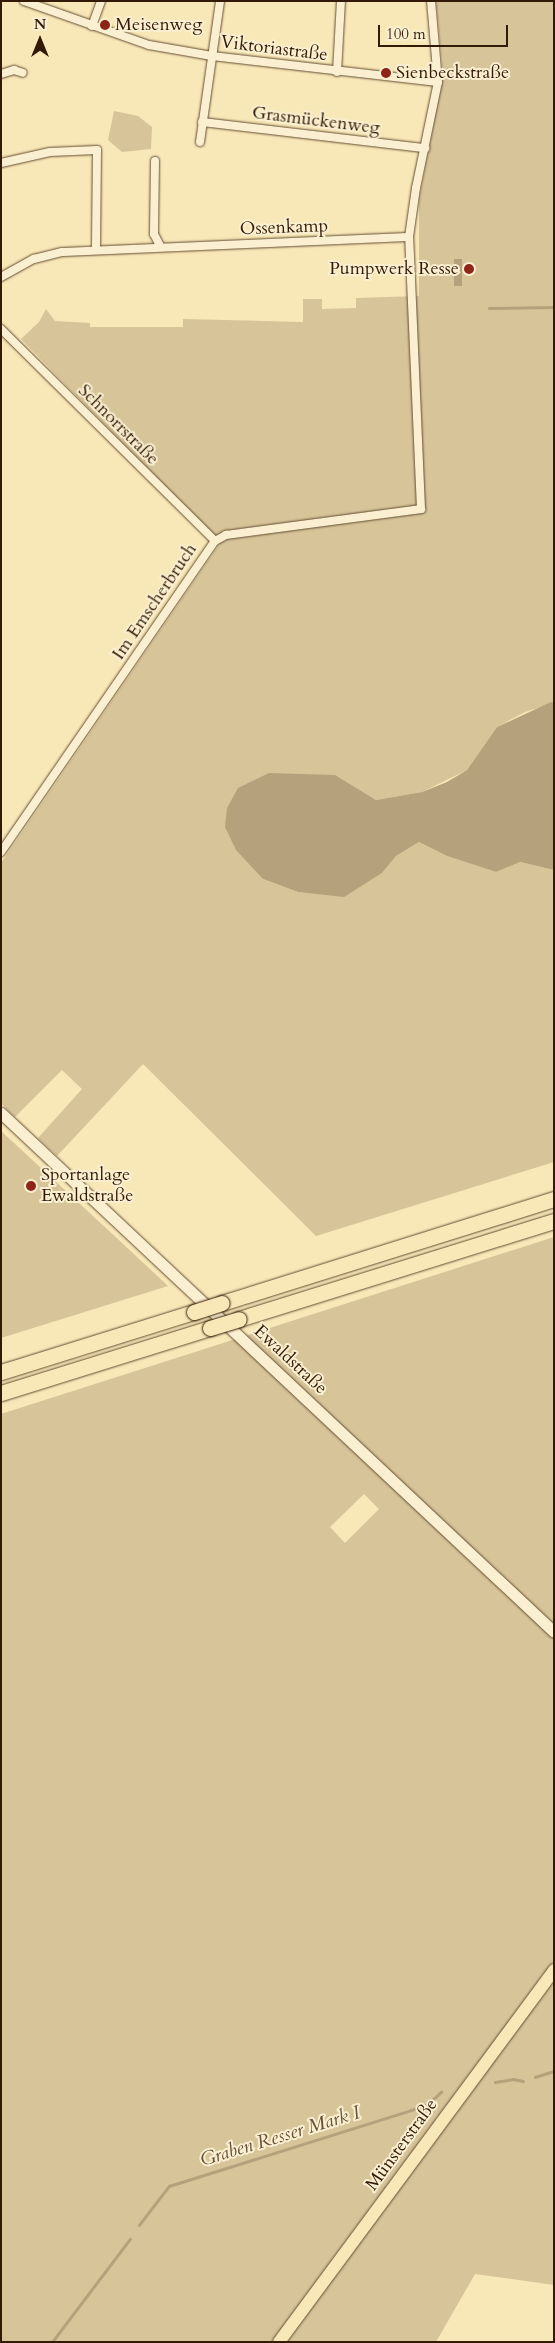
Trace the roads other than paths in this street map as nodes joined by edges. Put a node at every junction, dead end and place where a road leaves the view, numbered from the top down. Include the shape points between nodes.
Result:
1 (24, 1) edge
2 (101, 1) edge
3 (220, 1) edge
4 (341, 1) edge
5 (432, 1) edge
6 (92, 26) junction
7 (212, 56) junction
8 (337, 72) junction
9 (23, 73) dead end
10 (1, 74) edge
11 (438, 82) junction
12 (202, 122) junction
13 (200, 142) dead end
14 (426, 148) junction
15 (155, 161) dead end
16 (1, 164) edge
17 (409, 237) junction
18 (160, 246) junction
19 (96, 250) junction
20 (1, 277) edge
21 (1, 329) edge
22 (215, 541) junction
23 (1, 852) edge
24 (1, 1113) edge
25 (554, 1199) edge
26 (554, 1221) edge
27 (1, 1372) edge
28 (1, 1393) edge
29 (554, 1632) edge
30 (554, 1970) edge
31 (279, 2342) edge

1 - 6 street, Viktoriastraße
2 - 6 street
3 - 7 street
4 - 8 street
5 - 11 street
6 - 7 street, Viktoriastraße via 148,45
7 - 8 street, Viktoriastraße
7 - 12 street
8 - 11 street, Viktoriastraße
9 - 10 street via 14,70
11 - 14 street
12 - 13 street
12 - 14 street, Grasmückenweg via 325,139
14 - 17 street
15 - 18 street via 154,234
16 - 19 street via 50,152 97,150
17 - 18 street, Ossenkamp
17 - 22 street, Im Emscherbruch via 421,509 226,535
18 - 19 street, Ossenkamp via 150,250
19 - 20 street, Ossenkamp via 48,254
21 - 22 street, Schnorrstraße
22 - 23 street, Im Emscherbruch
24 - 29 main road, Ewaldstraße
25 - 27 highway, bridge
26 - 28 highway, bridge
30 - 31 main road, Münsterstraße

